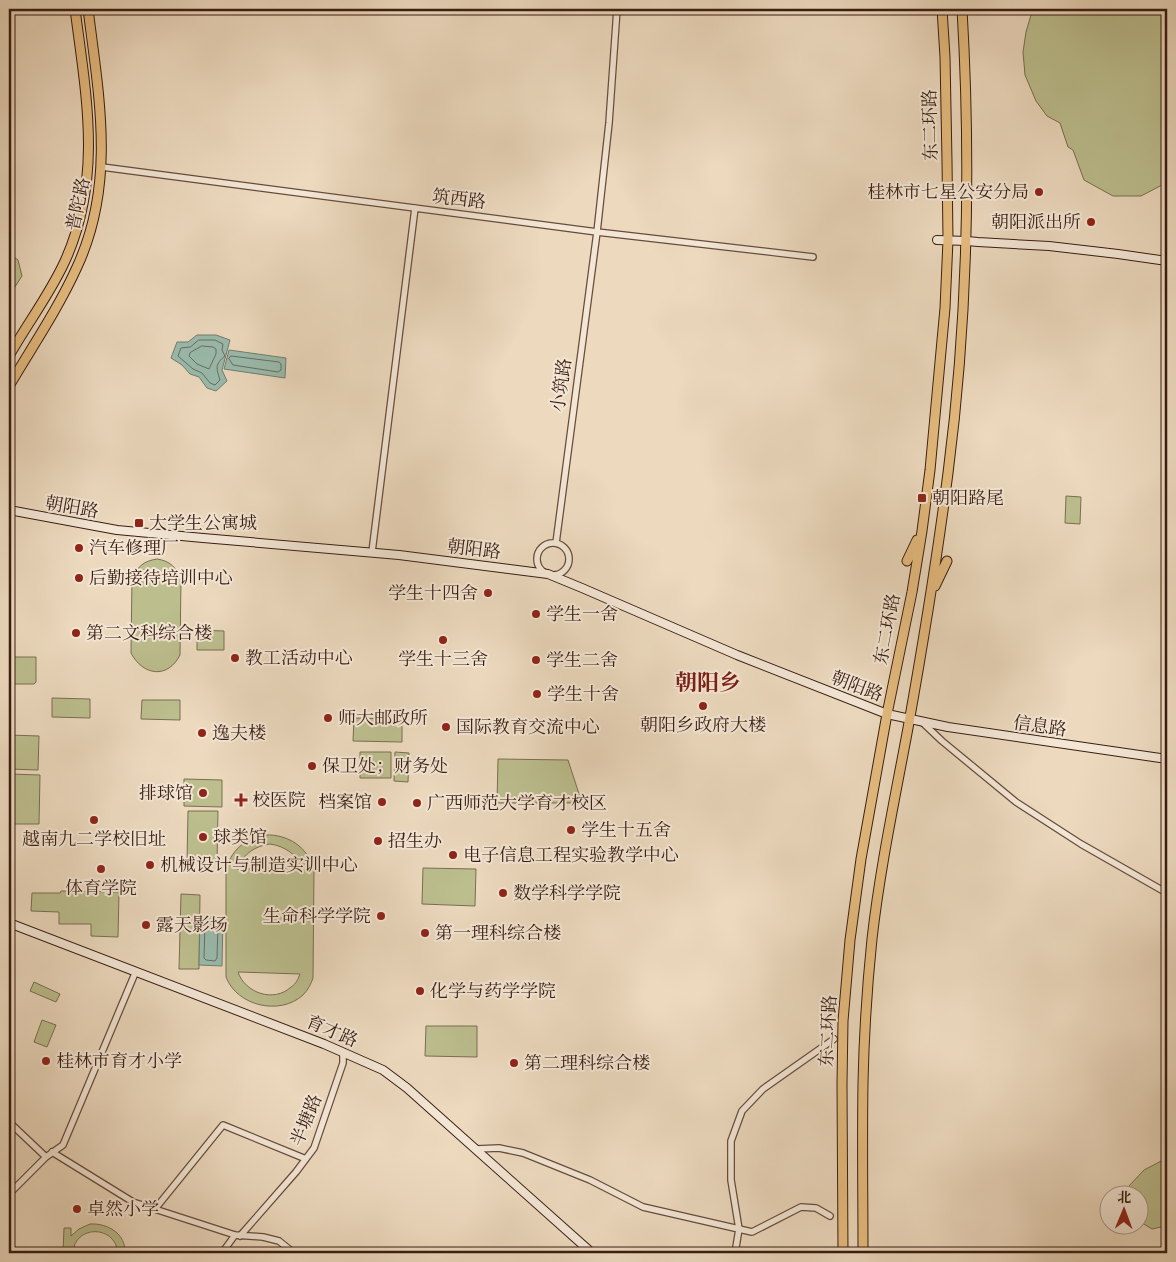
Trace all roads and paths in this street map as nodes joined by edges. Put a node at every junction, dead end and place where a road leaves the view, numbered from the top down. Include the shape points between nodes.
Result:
1 (75, 9) edge
2 (88, 9) edge
3 (617, 9) edge
4 (942, 9) edge
5 (962, 9) edge
6 (102, 167) junction
7 (415, 208) junction
8 (597, 232) junction
9 (936, 240) dead end
10 (948, 240) junction
11 (967, 240) junction
12 (813, 257) dead end
13 (1167, 261) edge
14 (9, 356) edge
15 (9, 386) edge
16 (9, 510) edge
17 (922, 531) junction
18 (556, 543) junction
19 (372, 552) junction
20 (907, 561) dead end
21 (947, 561) dead end
22 (548, 574) junction
23 (930, 595) junction
24 (887, 714) junction
25 (910, 719) junction
26 (922, 722) junction
27 (1167, 759) edge
28 (1167, 893) edge
29 (9, 923) edge
30 (136, 971) junction
31 (834, 1039) dead end
32 (343, 1052) junction
33 (9, 1122) edge
34 (476, 1149) junction
35 (52, 1152) junction
36 (46, 1157) junction
37 (306, 1159) junction
38 (9, 1194) edge
39 (155, 1209) junction
40 (830, 1216) dead end
41 (739, 1229) junction
42 (237, 1235) junction
43 (222, 1253) edge
44 (294, 1253) edge
45 (592, 1253) edge
46 (736, 1253) edge
47 (843, 1253) edge
48 (863, 1253) edge

1 - 14 main road, 普陀路 via 89,142 83,205 65,260
2 - 6 main road, 普陀路 via 101,109
3 - 8 street, 小筑路
4 - 10 main road, 东二环路
5 - 11 main road, 东二环路
6 - 7 street, 筑西路
6 - 15 main road, 普陀路 via 96,208 78,266
7 - 8 street, 筑西路
7 - 19 street
8 - 12 street, 筑西路
8 - 18 street, 小筑路
9 - 10 street
10 - 11 street
10 - 17 main road, 东二环路 via 941,357
11 - 13 street via 1049,246
11 - 23 main road, 东二环路 via 949,472
16 - 19 street, 朝阳路 via 137,532
17 - 20 main road
17 - 24 main road, 东二环路
18 - 22 street via 545,544 538,552 540,568
18 - 22 street via 568,552 569,562 563,571
19 - 22 street, 朝阳路
21 - 23 main road
22 - 24 street, 朝阳路 via 737,655
23 - 25 main road, 东二环路
24 - 25 street, 朝阳路
24 - 47 main road, 东二环路 via 861,859 843,1021
25 - 26 street, 信息路
25 - 48 main road, 东二环路 via 883,863 866,1003
26 - 27 street, 信息路
26 - 28 street via 1016,802
29 - 30 street, 育才路
30 - 32 street, 育才路
30 - 35 street via 63,1145
31 - 41 street via 763,1089 742,1111 731,1141 731,1180
32 - 34 street, 育才路 via 396,1078
32 - 37 street, 半塘路 via 314,1148
33 - 36 street
34 - 41 street via 498,1148 523,1153 590,1180 643,1207
34 - 45 street, 育才路
35 - 36 street
35 - 39 street via 134,1202
36 - 38 street
37 - 39 street via 223,1125
37 - 42 street, 半塘路
39 - 42 street
40 - 41 street via 816,1208 801,1207 752,1232
41 - 46 street
42 - 43 street, 半塘路
42 - 44 street via 279,1241

